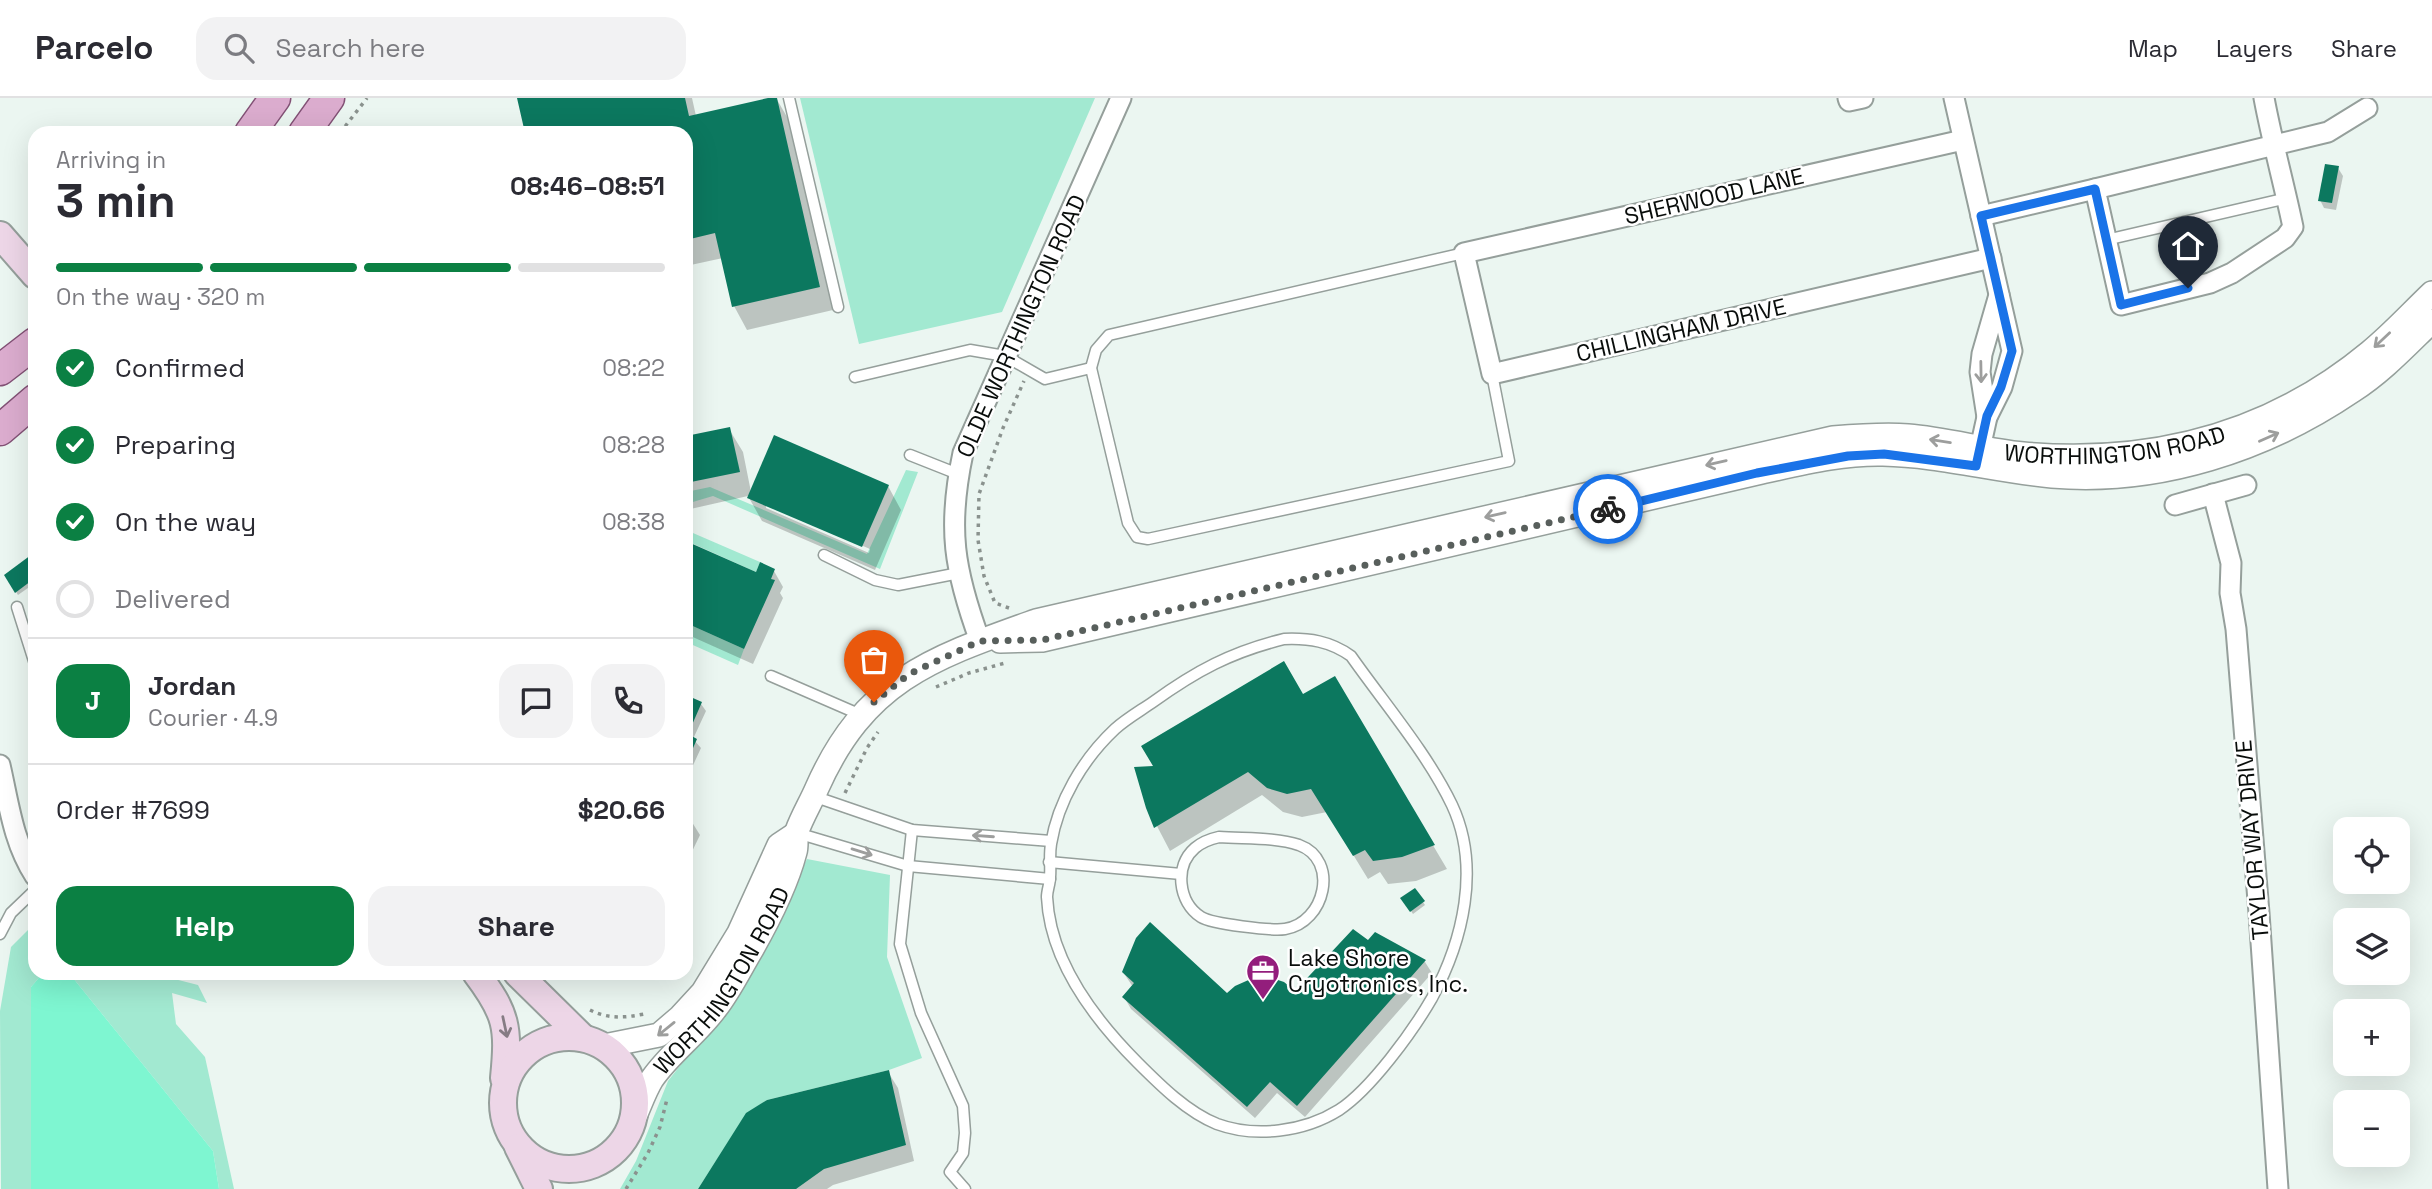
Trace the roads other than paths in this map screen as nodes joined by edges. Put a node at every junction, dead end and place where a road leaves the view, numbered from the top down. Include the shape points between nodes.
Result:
1 (275, 98) edge
2 (329, 98) edge
3 (789, 98) edge
4 (1121, 98) edge
5 (1848, 98) edge
6 (1863, 98) edge
7 (1954, 98) edge
8 (2264, 98) edge
9 (2367, 108) dead end
10 (255, 126) edge
11 (309, 126) edge
12 (1963, 140) junction
13 (2275, 146) junction
14 (2095, 189) junction
15 (2287, 198) junction
16 (1981, 216) junction
17 (0, 235) edge
18 (2106, 240) junction
19 (1465, 253) junction
20 (1991, 258) junction
21 (28, 267) edge
22 (2432, 293) edge
23 (2000, 294) junction
24 (838, 307) dead end
25 (2432, 321) edge
26 (28, 349) edge
27 (1005, 356) junction
28 (1091, 368) junction
29 (0, 370) edge
30 (1492, 374) junction
31 (855, 377) dead end
32 (28, 406) edge
33 (1987, 416) junction
34 (0, 430) edge
35 (911, 455) dead end
36 (1978, 457) junction
37 (958, 474) junction
38 (2246, 485) dead end
39 (2213, 495) junction
40 (2175, 505) dead end
41 (824, 555) dead end
42 (959, 573) junction
43 (17, 607) dead end
44 (980, 641) junction
45 (28, 642) edge
46 (771, 676) dead end
47 (861, 715) junction
48 (0, 765) edge
49 (813, 796) junction
50 (3, 804) edge
51 (912, 830) junction
52 (797, 833) junction
53 (1051, 841) junction
54 (1049, 862) junction
55 (28, 864) edge
56 (908, 866) junction
57 (1181, 874) junction
58 (1050, 879) junction
59 (28, 897) edge
60 (0, 934) edge
61 (481, 980) edge
62 (523, 980) edge
63 (593, 1042) junction
64 (503, 1089) junction
65 (632, 1122) junction
66 (517, 1146) junction
67 (608, 1156) junction
68 (539, 1189) edge
69 (594, 1189) edge
70 (965, 1189) edge
71 (2278, 1189) edge

1 - 10 main road
2 - 11 main road
3 - 24 lane
4 - 27 street, OLDE WORTHINGTON ROAD
5 - 6 street
7 - 12 street
8 - 13 street
9 - 13 street via 2328,132
12 - 16 street
12 - 19 street, SHERWOOD LANE
13 - 14 street
13 - 15 street
14 - 16 street
14 - 18 street
15 - 18 lane
15 - 18 street via 2293,227 2285,238 2232,273 2210,283 2121,305
16 - 20 street
17 - 21 main road
19 - 28 lane via 1109,335 1096,350
19 - 30 street
20 - 23 street
20 - 30 street, CHILLINGHAM DRIVE
22 -> 36 street, WORTHINGTON ROAD via 2344,372 2272,415 2212,438 2138,454
23 -> 33 street via 1980,372
23 - 33 street via 2012,351
36 -> 25 street, WORTHINGTON ROAD via 2052,476 2093,478 2145,473 2217,457 2298,425 2354,390
26 - 29 main road
27 - 28 lane via 1045,379
27 - 31 lane via 970,350
27 - 37 street, OLDE WORTHINGTON ROAD via 962,453
28 - 30 lane via 1128,523 1137,537 1148,539 1509,461
32 - 34 main road
33 - 36 street
35 - 37 lane
36 - 44 street, WORTHINGTON ROAD via 1884,454 1814,461 1042,640
37 - 42 street, OLDE WORTHINGTON ROAD via 953,544
38 - 39 street
39 - 40 street
39 - 71 street, TAYLOR WAY DRIVE via 2231,563
41 - 42 lane via 874,580 898,585
42 - 44 street, OLDE WORTHINGTON ROAD
43 - 45 lane
44 - 47 street, WORTHINGTON ROAD via 909,674
46 - 47 lane
47 - 49 street, WORTHINGTON ROAD
48 - 50 street
49 - 51 lane
49 - 52 street, WORTHINGTON ROAD
50 - 55 street
53 -> 51 lane
51 - 56 lane
52 -> 56 lane
52 -> 63 street, WORTHINGTON ROAD via 779,845 739,933 695,1000 659,1035
52 - 65 street, WORTHINGTON ROAD via 789,871 760,935 716,1009 651,1081
53 - 54 lane
53 - 58 lane via 1069,787 1115,729 1191,674 1247,648 1303,639 1336,646 1350,656 1431,769 1460,829 1466,880 1455,948 1420,1018 1398,1049 1340,1109 1312,1123 1246,1132 1215,1123 1187,1106 1118,1043 1081,996 1059,953 1050,921
54 - 57 lane
54 - 58 lane
56 - 58 lane
56 - 70 lane via 900,944 920,1013 963,1106 963,1153 950,1172
57 - 57 lane via 1189,906 1202,917 1218,923 1285,929 1312,914 1324,884 1312,854 1299,846 1219,837 1193,849
59 - 60 lane via 11,913
61 -> 64 main road via 506,1023
62 - 63 main road
63 - 64 main road via 560,1037 538,1043 522,1055
63 - 65 main road via 621,1061 632,1081
64 - 66 main road via 502,1109
65 - 67 main road via 623,1141
66 - 67 main road via 551,1167 590,1166
66 - 68 main road
67 - 69 main road

